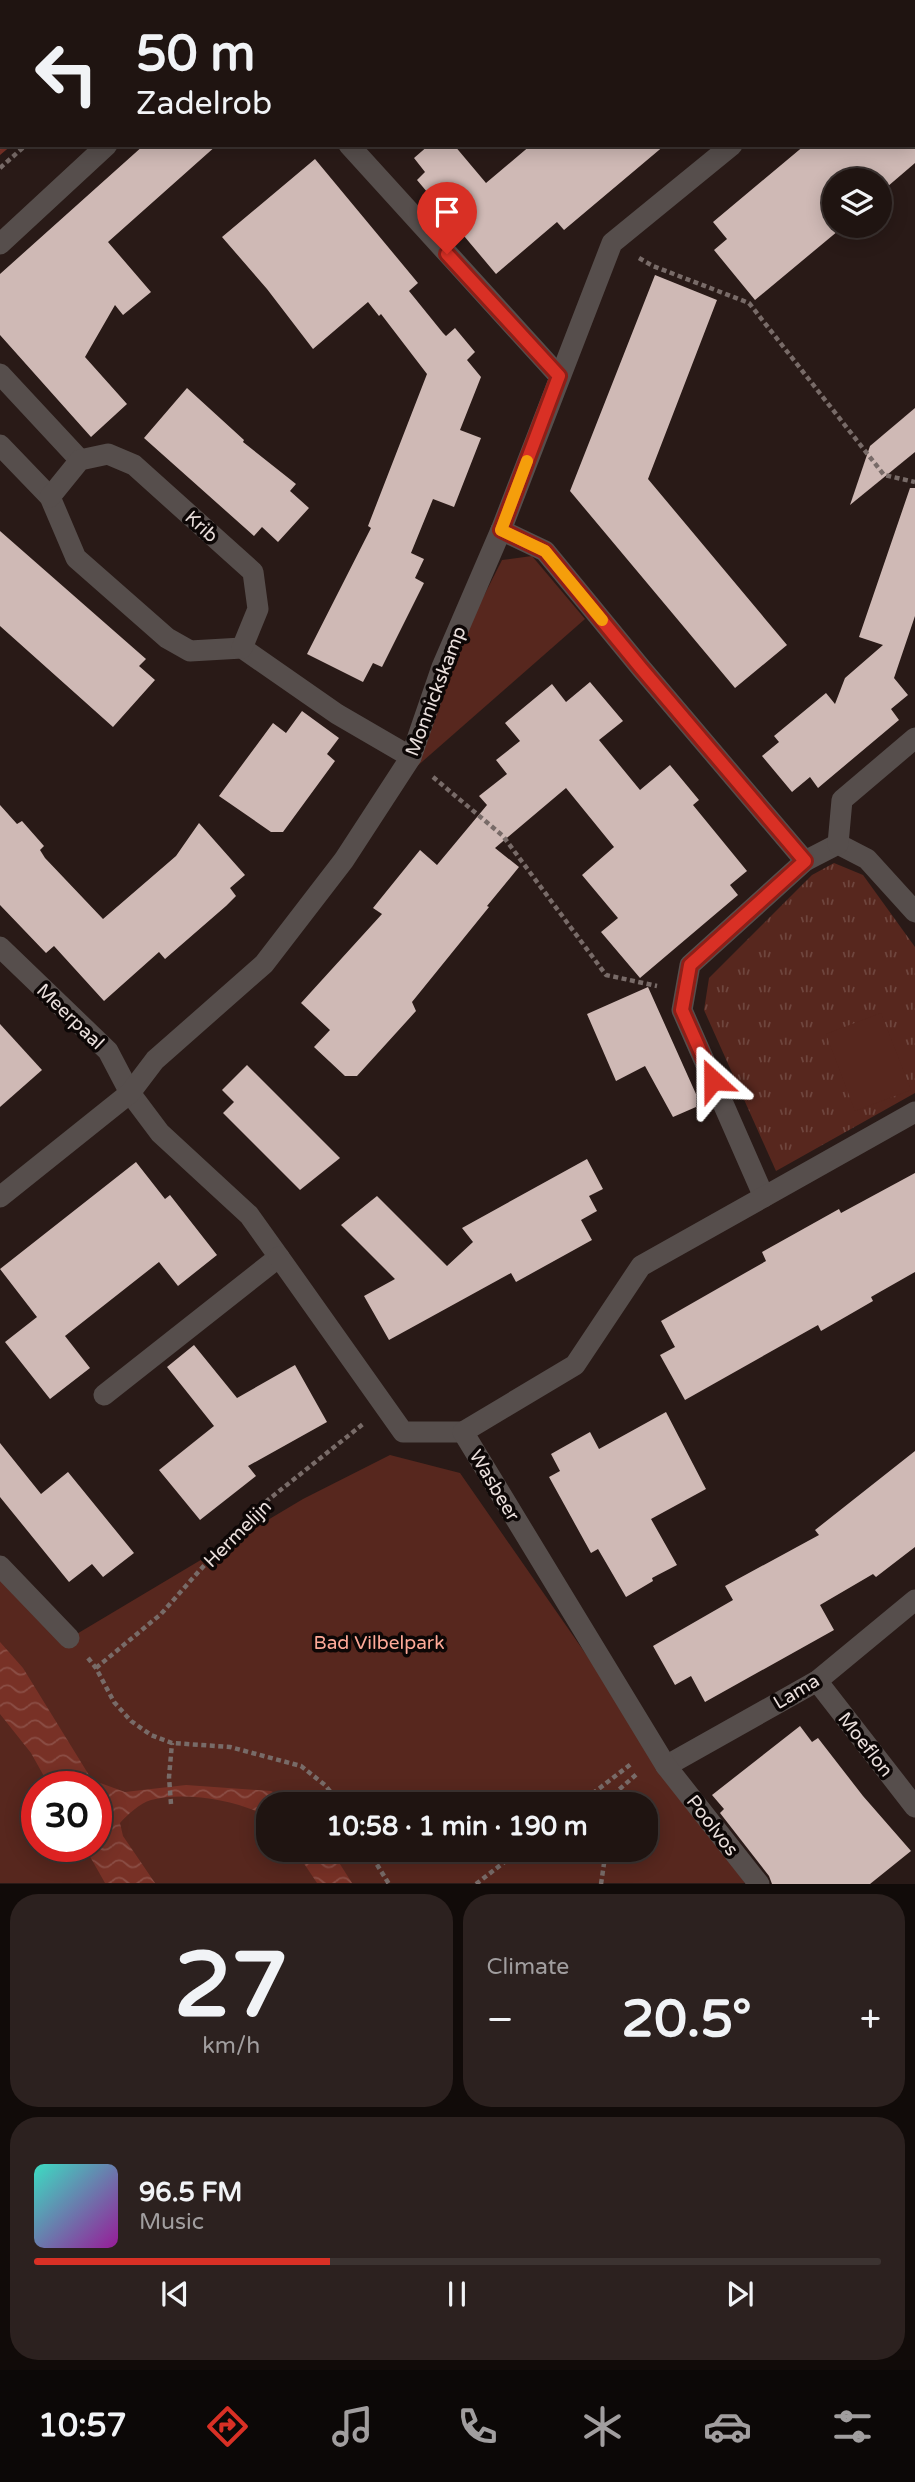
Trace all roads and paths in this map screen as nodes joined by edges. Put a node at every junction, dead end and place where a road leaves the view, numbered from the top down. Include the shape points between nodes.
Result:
1 (24, 147) edge
2 (105, 147) edge
3 (351, 147) edge
4 (730, 147) edge
5 (0, 168) edge
6 (612, 243) junction
7 (0, 244) edge
8 (0, 374) edge
9 (559, 376) junction
10 (0, 445) edge
11 (80, 460) junction
12 (915, 482) edge
13 (50, 497) junction
14 (501, 530) junction
15 (242, 648) junction
16 (915, 738) edge
17 (411, 757) junction
18 (838, 844) junction
19 (805, 861) junction
20 (915, 912) edge
21 (0, 947) edge
22 (685, 991) junction
23 (130, 1093) junction
24 (915, 1112) edge
25 (0, 1197) edge
26 (764, 1197) junction
27 (279, 1257) junction
28 (104, 1395) dead end
29 (385, 1406) junction
30 (463, 1432) junction
31 (0, 1566) edge
32 (915, 1600) edge
33 (69, 1638) joint
34 (96, 1668) junction
35 (817, 1681) junction
36 (172, 1743) junction
37 (660, 1756) junction
38 (331, 1792) edge
39 (599, 1792) edge
40 (616, 1792) edge
41 (171, 1804) dead end
42 (915, 1807) edge
43 (375, 1862) edge
44 (504, 1862) edge
45 (604, 1862) edge
46 (389, 1884) edge
47 (476, 1884) edge
48 (601, 1884) edge
49 (759, 1884) edge

1 - 5 path
2 - 7 street
3 - 9 street
4 - 6 street, Monnickskamp
6 - 9 street, Monnickskamp
6 - 12 path via 653,265 749,303 884,475
8 - 11 street
9 - 14 street, Monnickskamp
10 - 13 street
11 - 13 street
11 - 15 street, Krib via 108,454 134,465 253,572 258,609
13 - 15 street via 76,558 167,638 190,651
14 - 17 street, Monnickskamp via 442,667
14 - 19 street via 545,551
15 - 17 street
16 - 18 street via 842,800
17 - 22 path via 503,836 606,975
17 - 23 street, Monnickskamp via 344,860 264,964 155,1060
18 - 19 street
18 - 20 street via 867,859
19 - 22 street via 690,965
21 - 23 street, Meerpaal via 108,1051
22 - 26 street via 682,1010
23 - 25 street, Monnickskamp
23 - 27 street via 160,1133 249,1215
24 - 26 street, Wasbeer
26 - 30 street, Wasbeer via 641,1266 575,1365
27 - 28 street
27 - 29 street
29 - 30 street via 403,1432
29 - 34 path, Hermelijn via 248,1516 161,1614
30 - 37 street, Wasbeer
31 - 33 street
32 - 35 street, Lama
33 - 34 path
34 - 36 path via 114,1702 131,1721
35 - 37 street, Lama
35 - 42 street, Moeflon
36 - 38 path via 230,1747 302,1766
36 - 41 path
37 - 39 path
37 - 40 path
37 - 49 street, Poolvos
43 - 46 path
44 - 47 path
45 - 48 path

